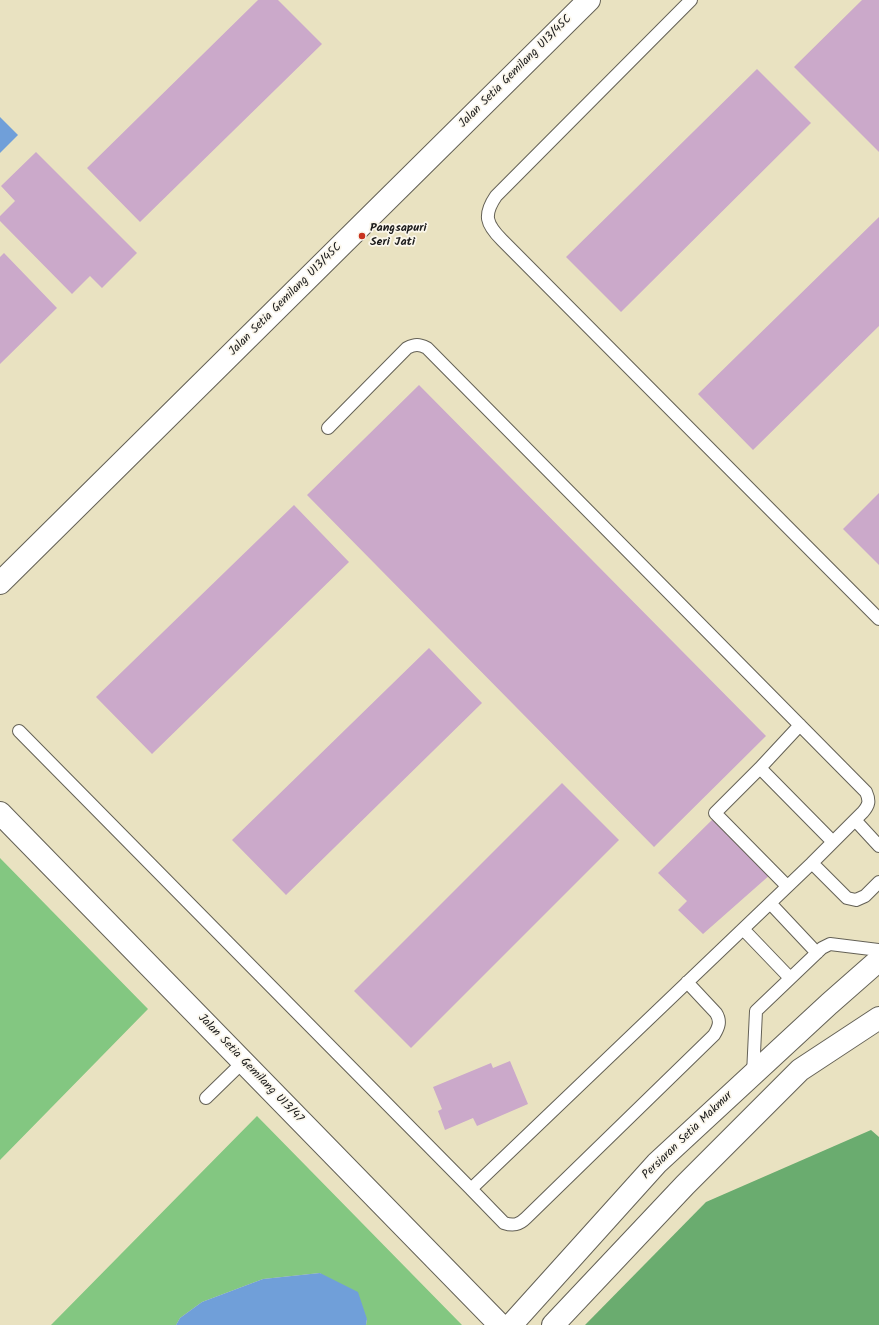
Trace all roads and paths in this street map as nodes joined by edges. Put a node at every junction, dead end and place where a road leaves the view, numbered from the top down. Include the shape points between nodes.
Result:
1 (589, 0) edge
2 (691, 0) edge
3 (328, 428) dead end
4 (0, 584) edge
5 (879, 619) edge
6 (800, 725) junction
7 (19, 731) dead end
8 (760, 768) junction
9 (0, 813) edge
10 (855, 820) junction
11 (833, 842) junction
12 (879, 846) edge
13 (812, 863) junction
14 (879, 882) edge
15 (787, 886) junction
16 (770, 903) junction
17 (743, 929) junction
18 (879, 950) edge
19 (817, 953) junction
20 (879, 960) edge
21 (790, 978) junction
22 (688, 982) junction
23 (879, 1018) edge
24 (243, 1062) junction
25 (753, 1074) junction
26 (206, 1098) dead end
27 (471, 1189) junction
28 (500, 1325) edge
29 (511, 1325) edge
30 (553, 1325) edge

1 - 4 street, Jalan Setia Gemilang U13/45C
2 - 5 lane via 496,196 487,219 492,230
3 - 6 lane via 407,348 420,344 427,348
6 - 8 lane
6 - 10 lane via 866,792 868,806
7 - 27 lane
8 - 11 lane
8 - 15 lane via 715,812
9 - 24 street, Jalan Setia Gemilang U13/47
10 - 11 lane
10 - 12 lane
11 - 13 lane
13 - 14 lane via 847,898 856,900 865,896
13 - 15 lane
15 - 16 lane
16 - 17 lane
16 - 19 lane
17 - 21 lane
17 - 22 lane
18 - 19 lane via 830,944
19 - 21 lane
20 - 25 street, Persiaran Setia Makmur
21 - 25 lane via 756,1011
22 - 27 lane
22 - 27 lane via 719,1018 714,1035 526,1218 517,1224 504,1223
23 - 30 street via 800,1070 685,1185
24 - 26 lane
24 - 28 street, Jalan Setia Gemilang U13/47
25 - 29 street, Persiaran Setia Makmur via 657,1164

